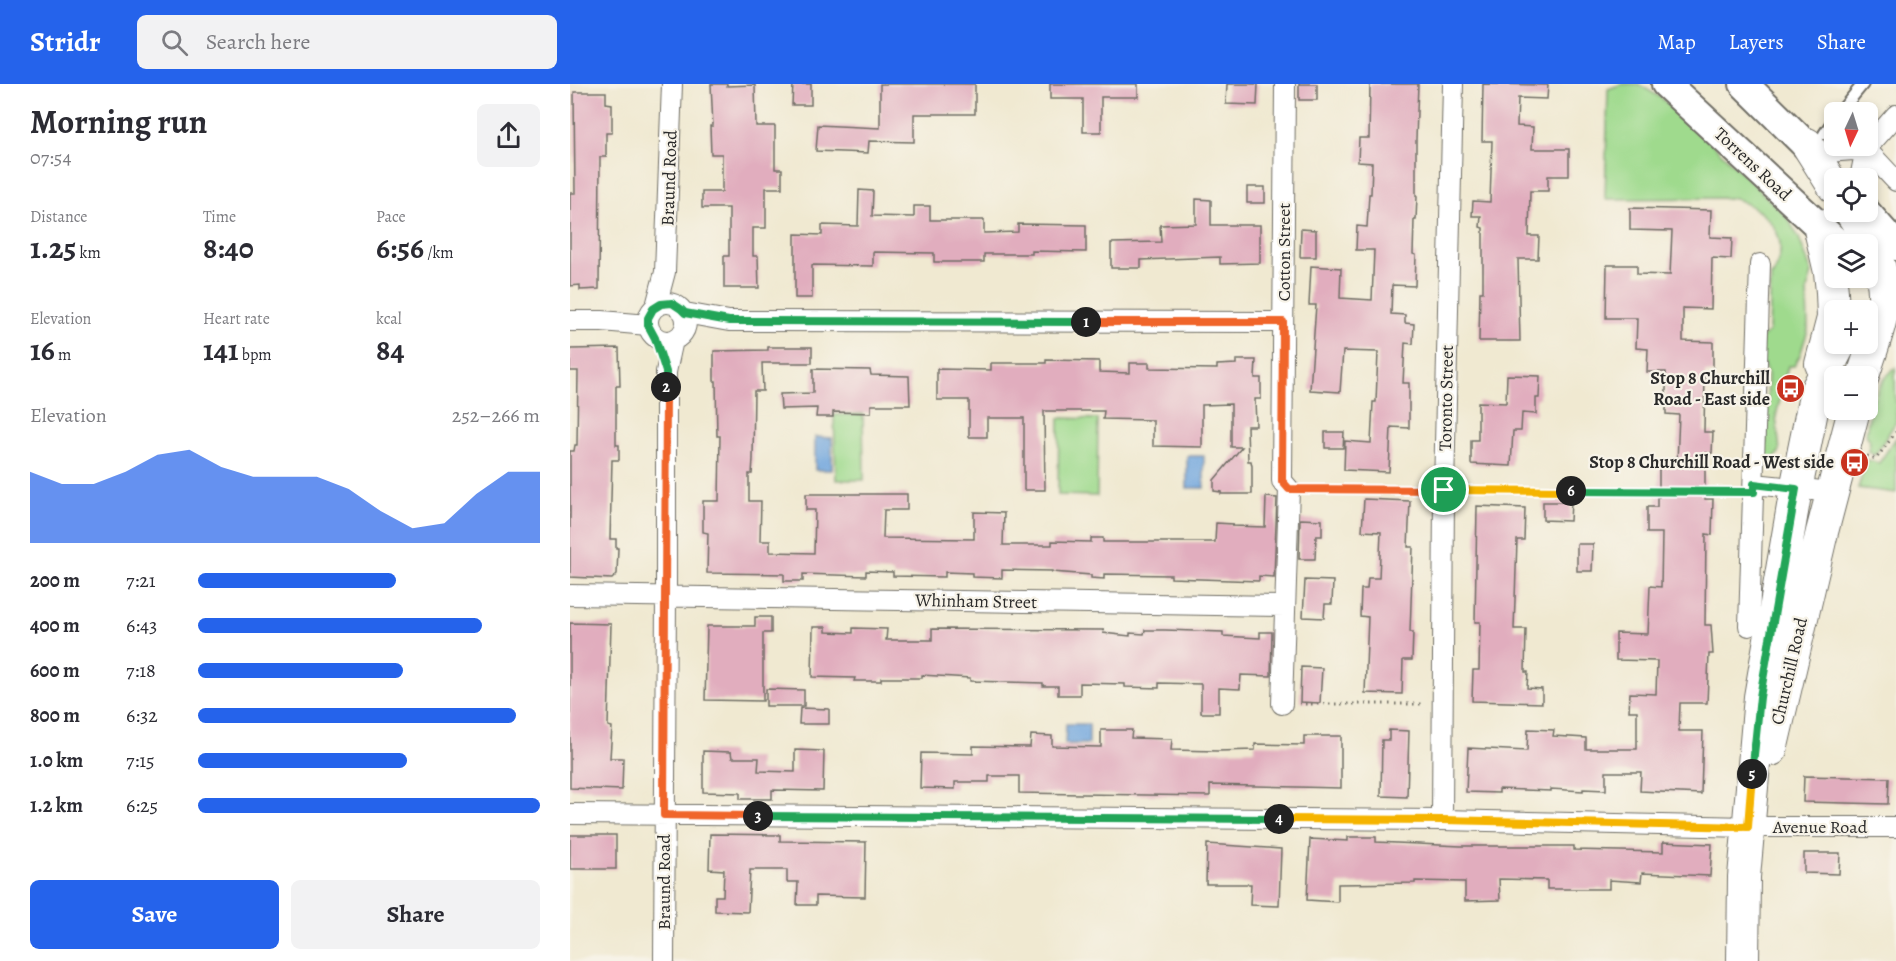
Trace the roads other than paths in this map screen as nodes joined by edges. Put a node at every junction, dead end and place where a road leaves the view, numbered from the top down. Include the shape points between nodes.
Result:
1 (672, 84) edge
2 (1285, 84) edge
3 (1453, 84) edge
4 (1666, 84) edge
5 (1744, 84) edge
6 (1863, 84) edge
7 (1848, 102) edge
8 (1896, 115) edge
9 (1824, 132) edge
10 (1878, 135) edge
11 (1815, 144) junction
12 (1824, 145) edge
13 (1873, 156) edge
14 (1826, 168) edge
15 (1831, 168) edge
16 (1896, 181) edge
17 (1857, 222) edge
18 (1875, 222) edge
19 (1827, 234) edge
20 (1896, 246) edge
21 (1760, 264) dead end
22 (1831, 288) edge
23 (1886, 289) edge
24 (1867, 300) edge
25 (570, 321) edge
26 (666, 321) junction
27 (1283, 322) junction
28 (1835, 354) edge
29 (1876, 359) edge
30 (1816, 391) junction
31 (1851, 420) edge
32 (1754, 488) junction
33 (1796, 489) junction
34 (1832, 492) junction
35 (570, 595) edge
36 (666, 595) junction
37 (1285, 606) junction
38 (1749, 626) dead end
39 (1282, 704) road end
40 (570, 814) edge
41 (664, 815) junction
42 (1442, 820) junction
43 (1756, 826) junction
44 (1896, 827) edge
45 (664, 961) edge
46 (1743, 961) edge
47 (1761, 961) edge

1 - 26 street, Braund Road
2 - 27 street, Cotton Street
3 - 42 street, Toronto Street
4 - 19 main road, Torrens Road
5 - 11 main road
6 - 7 lane
8 - 10 street
9 - 11 lane
11 - 12 street
11 - 14 main road
11 - 15 main road
13 - 16 street
17 - 23 main road
18 - 20 main road
21 - 32 street
22 - 30 main road via 1833,318
23 - 24 main road
23 - 29 main road
25 - 26 street
26 - 27 street
26 - 36 street, Braund Road
27 - 37 street, Cotton Street via 1282,481 1289,489
28 - 30 main road, Churchill Road
30 - 33 main road, Churchill Road
31 - 34 main road, Churchill Road
32 - 33 street
32 - 38 street
33 - 34 street
33 - 43 main road, Churchill Road via 1760,697
34 - 43 main road, Churchill Road
35 - 36 street, Whinham Street
36 - 37 street, Whinham Street
36 - 41 street, Braund Road
37 - 39 street, Cotton Street
40 - 41 street, Avenue Road
41 - 42 street, Avenue Road
41 - 45 street, Braund Road
42 - 43 street, Avenue Road
43 - 44 street, Avenue Road
43 - 46 main road, Churchill Road via 1744,877
43 - 47 main road, Churchill Road

